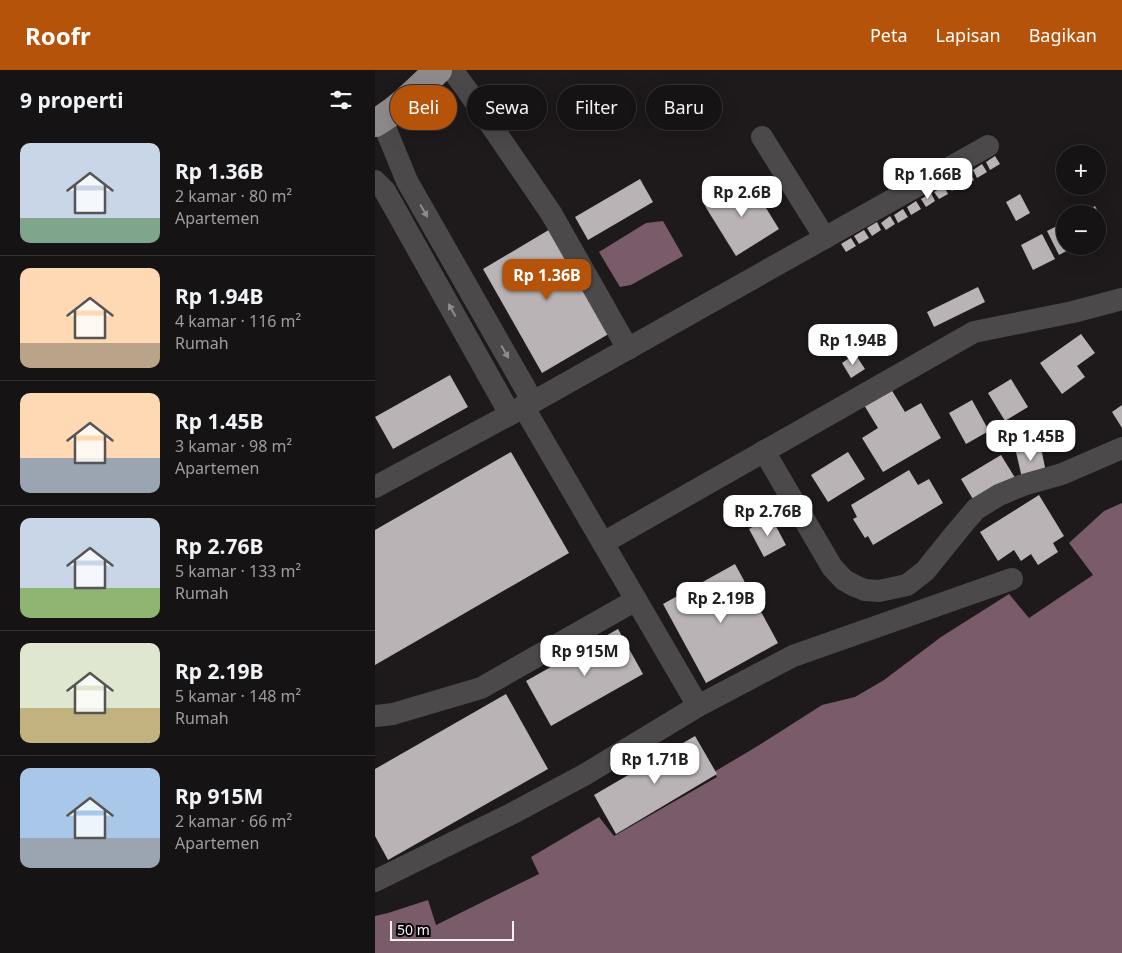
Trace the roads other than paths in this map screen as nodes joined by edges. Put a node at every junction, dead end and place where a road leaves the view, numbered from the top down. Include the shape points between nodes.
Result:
1 (437, 70) edge
2 (451, 70) edge
3 (378, 121) edge
4 (762, 137) dead end
5 (988, 146) dead end
6 (407, 181) junction
7 (380, 186) edge
8 (825, 238) junction
9 (1122, 299) edge
10 (628, 349) junction
11 (522, 407) junction
12 (1122, 448) edge
13 (764, 451) junction
14 (375, 487) edge
15 (603, 543) junction
16 (1012, 579) dead end
17 (636, 600) junction
18 (698, 706) junction
19 (375, 716) edge
20 (375, 881) edge

1 - 3 highway via 414,94
2 - 10 lane via 551,212
3 - 6 lane
4 - 8 lane
5 - 8 lane
6 - 7 lane
6 -> 11 lane
11 -> 7 lane
8 - 10 lane
9 - 13 lane via 974,332
10 - 11 lane
11 - 14 lane
11 - 15 lane
12 - 13 lane via 1062,474 999,495 976,509 925,570 907,585 879,592 855,586 833,567
13 - 15 lane
15 - 17 lane
16 - 18 lane via 793,656
17 - 18 lane
17 - 19 lane via 481,688 393,714
18 - 20 lane via 513,813

